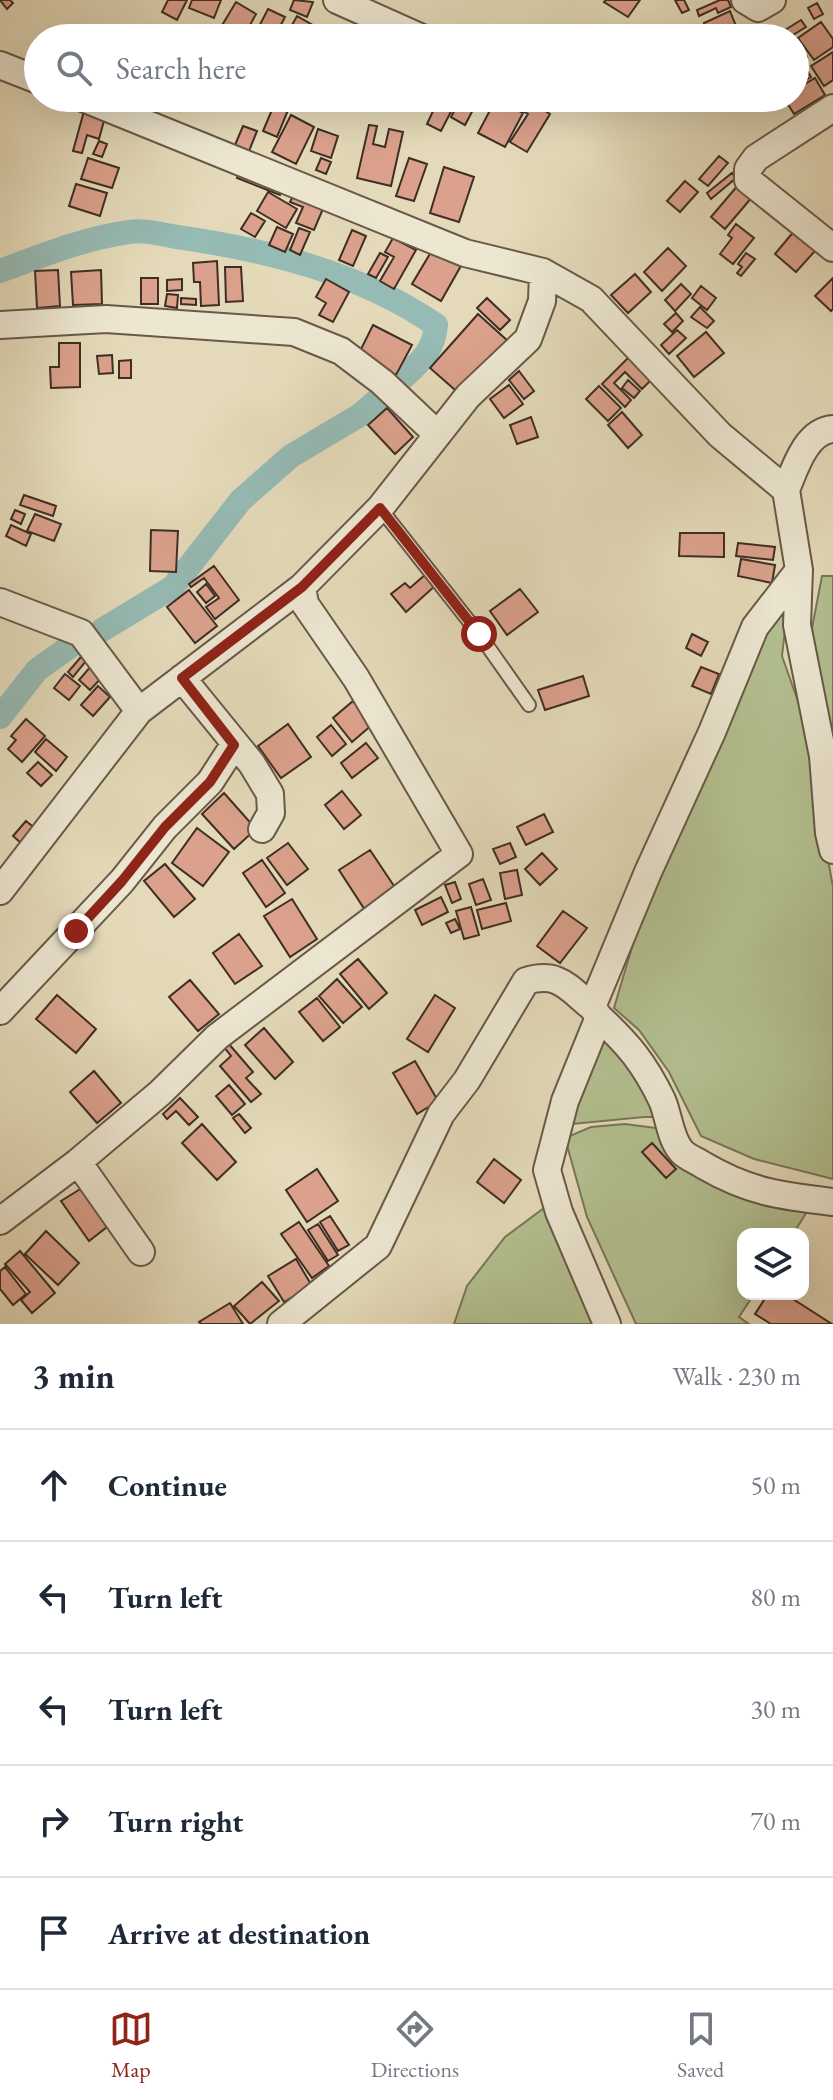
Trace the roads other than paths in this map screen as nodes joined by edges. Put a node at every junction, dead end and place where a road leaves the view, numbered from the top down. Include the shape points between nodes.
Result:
1 (337, 0) edge
2 (745, 0) edge
3 (772, 0) edge
4 (391, 24) edge
5 (0, 65) edge
6 (24, 74) edge
7 (833, 108) edge
8 (118, 112) edge
9 (833, 248) edge
10 (543, 272) junction
11 (0, 325) edge
12 (830, 426) edge
13 (437, 434) junction
14 (786, 490) junction
15 (380, 508) junction
16 (799, 570) junction
17 (302, 587) junction
18 (0, 602) edge
19 (182, 678) junction
20 (529, 705) dead end
21 (139, 711) junction
22 (234, 745) junction
23 (262, 829) dead end
24 (833, 850) edge
25 (0, 891) edge
26 (0, 1011) edge
27 (596, 1012) junction
28 (78, 1162) junction
29 (833, 1202) edge
30 (0, 1221) edge
31 (141, 1252) dead end
32 (281, 1324) edge
33 (607, 1324) edge

1 - 4 street
2 - 3 street via 758,8
5 - 6 street
7 - 9 street via 756,158 748,180
8 - 10 street via 465,253
10 - 13 street via 542,301 528,339
10 - 14 street via 591,299 720,435
11 - 13 street via 106,319 294,332 341,351
12 - 14 street via 800,456
13 - 15 street
14 - 16 street
15 - 17 street
15 - 20 lane
16 - 24 street via 797,625 823,756
16 - 27 street via 755,627 648,872
17 - 19 street
17 - 28 street via 305,604 363,690 459,854 217,1037
18 - 21 street via 81,633
19 - 21 street
19 - 22 street
21 - 25 street
22 - 23 street via 270,794 271,813
22 - 26 street via 210,782
27 - 29 street via 645,1069 683,1153 731,1182 773,1195
27 - 32 street via 554,977 526,981 441,1114 378,1246
27 - 33 street via 547,1170 559,1212
28 - 30 street
28 - 31 street

